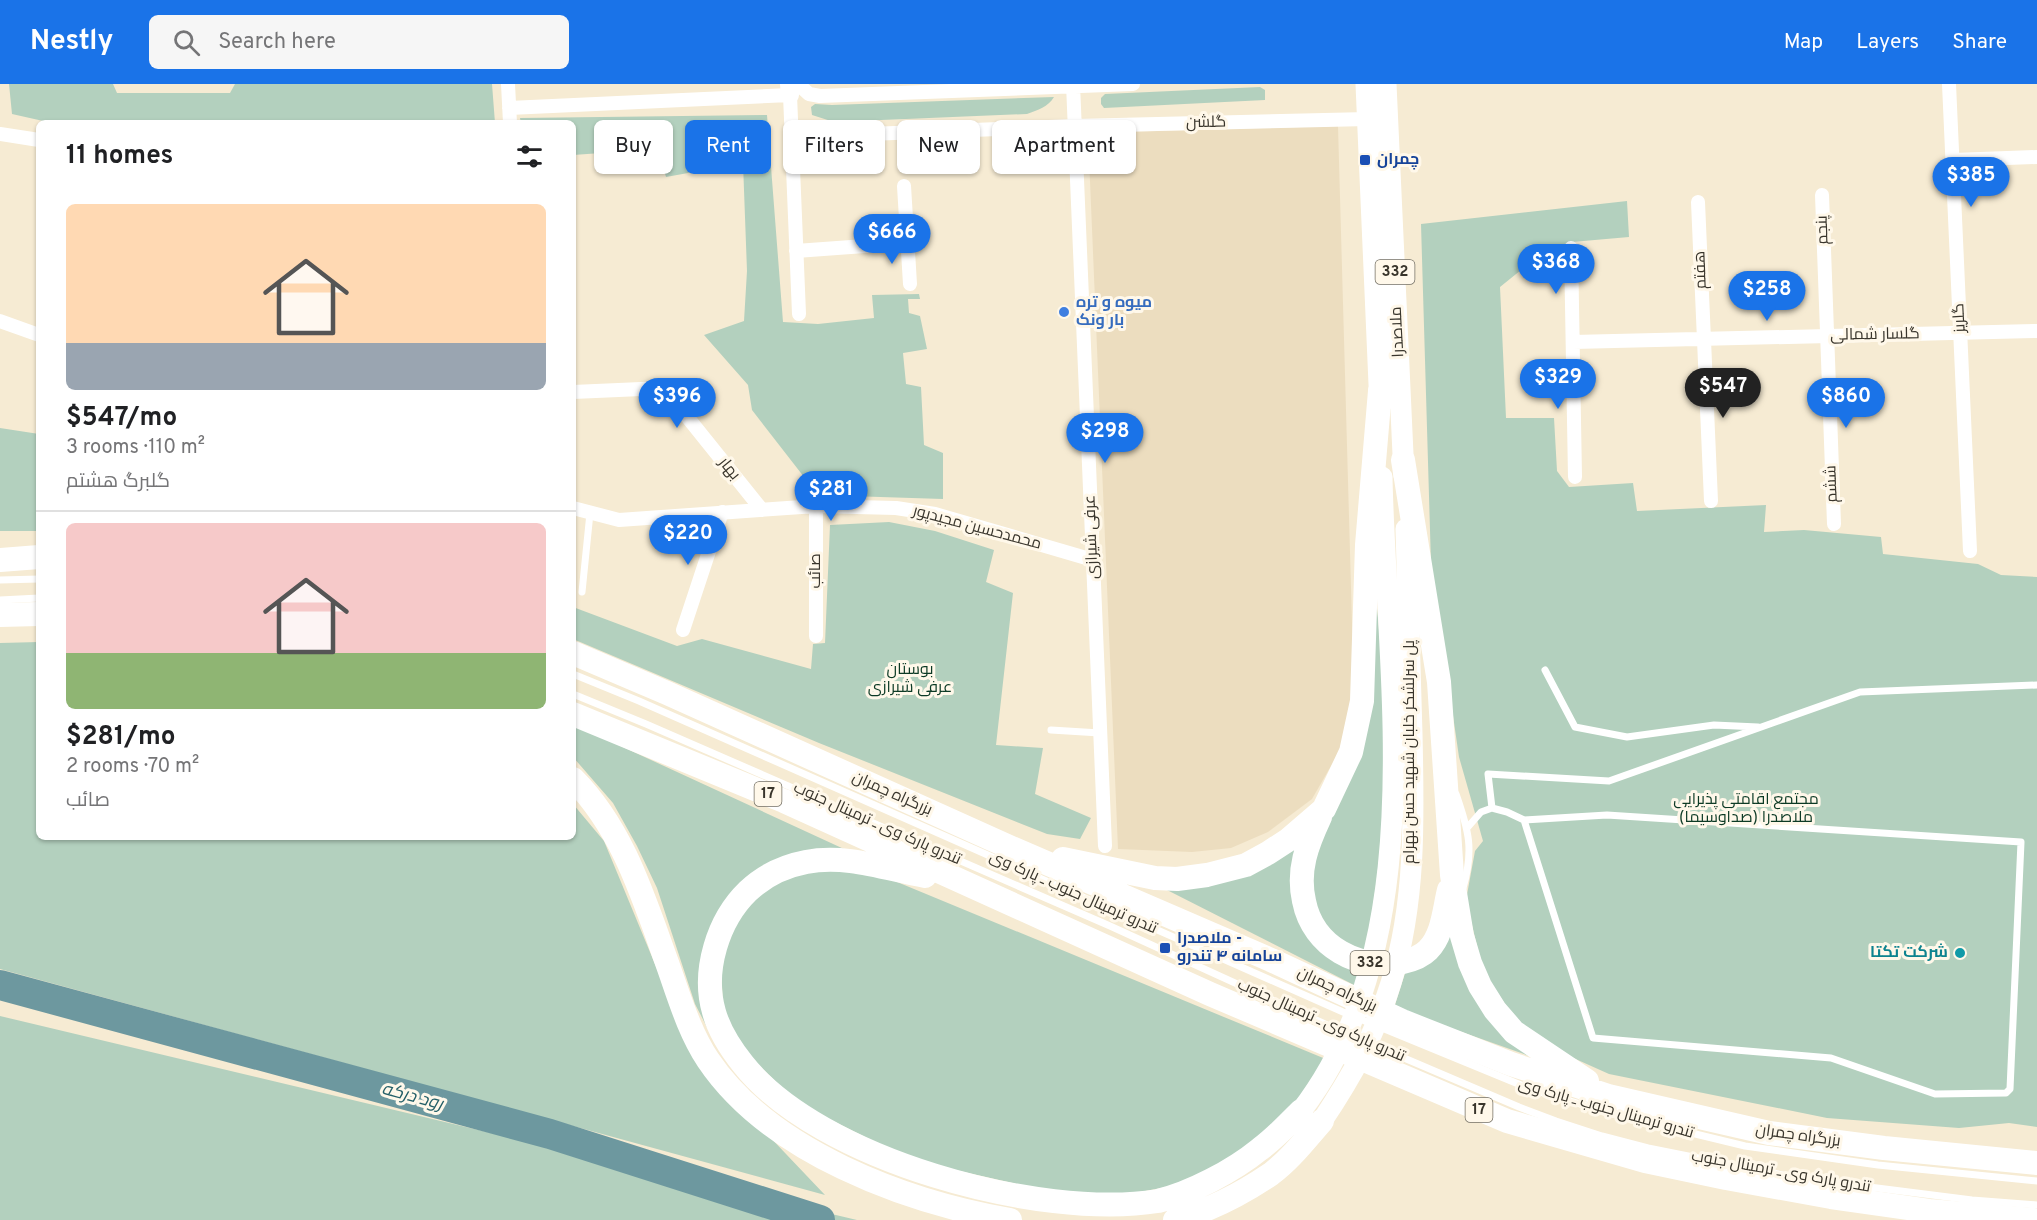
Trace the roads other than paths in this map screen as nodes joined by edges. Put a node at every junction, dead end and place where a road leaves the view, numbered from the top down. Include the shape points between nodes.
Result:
1 (508, 84) edge
2 (1133, 84) edge
3 (1366, 84) edge
4 (1386, 84) edge
5 (1950, 84) edge
6 (1073, 85) edge
7 (792, 88) edge
8 (895, 88) edge
9 (509, 108) junction
10 (1368, 119) junction
11 (510, 120) edge
12 (791, 120) edge
13 (1074, 120) edge
14 (1136, 125) edge
15 (992, 129) edge
16 (885, 133) edge
17 (0, 134) edge
18 (36, 140) edge
19 (2037, 158) edge
20 (1953, 160) junction
21 (793, 174) edge
22 (1076, 174) edge
23 (904, 186) dead end
24 (1822, 195) dead end
25 (1698, 201) dead end
26 (906, 243) junction
27 (1571, 248) dead end
28 (796, 251) junction
29 (910, 284) dead end
30 (799, 314) dead end
31 (0, 321) edge
32 (2037, 331) edge
33 (1961, 333) junction
34 (36, 334) edge
35 (1826, 336) junction
36 (1704, 339) junction
37 (1573, 342) junction
38 (1380, 391) junction
39 (576, 392) edge
40 (1403, 460) junction
41 (1575, 477) dead end
42 (1710, 501) dead end
43 (816, 506) junction
44 (576, 509) edge
45 (762, 510) junction
46 (722, 512) junction
47 (590, 513) junction
48 (1834, 524) dead end
49 (1383, 543) joint
50 (1406, 545) joint
51 (1970, 551) dead end
52 (36, 557) edge
53 (0, 560) edge
54 (1093, 560) junction
55 (36, 579) edge
56 (0, 580) edge
57 (582, 592) dead end
58 (36, 598) edge
59 (0, 600) edge
60 (36, 614) edge
61 (0, 615) edge
62 (683, 630) dead end
63 (816, 636) dead end
64 (576, 654) edge
65 (1545, 670) dead end
66 (576, 675) edge
67 (2037, 685) edge
68 (576, 695) edge
69 (576, 715) edge
70 (1761, 727) junction
71 (1051, 730) dead end
72 (1100, 733) junction
73 (1444, 771) junction
74 (576, 783) edge
75 (1492, 808) junction
76 (1324, 809) junction
77 (1524, 820) junction
78 (1467, 828) junction
79 (1105, 846) dead end
80 (1014, 849) junction
81 (1452, 875) junction
82 (960, 882) junction
83 (1456, 908) junction
84 (1608, 1096) junction
85 (1312, 1116) junction
86 (2037, 1163) edge
87 (2037, 1181) edge
88 (2037, 1206) edge
89 (1010, 1220) edge
90 (1175, 1220) edge
91 (2033, 1220) edge

1 - 9 street
2 - 6 street
3 - 10 main road, ملاصدرا / 332
4 - 40 main road, ملاصدرا / 332
5 - 20 street, گلریز
6 - 8 street
6 - 13 street, عرفی شیرازی
7 - 8 street via 820,96
7 - 9 street
7 - 12 street
9 - 11 street
10 - 14 street, گلشن
10 - 38 main road, ملاصدرا / 332
15 - 16 street, گلشن
17 - 18 street
19 - 20 street
20 - 33 street, گلریز
21 - 28 street
22 - 54 street, عرفی شیرازی
23 - 26 street
24 - 35 street, پنجم
25 - 36 street, هفتم
26 - 28 street
26 - 29 street
27 - 37 street
28 - 30 street
31 - 34 street
32 - 33 street, گلسار شمالی
33 - 35 street, گلسار شمالی
33 - 51 street, گلریز
35 - 36 street, گلسار شمالی
35 - 48 street, ششم
36 - 37 street, گلسار شمالی
36 - 42 street, هفتم
37 - 41 street
38 - 49 main road, ملاصدرا / 332
38 - 76 highway via 1367,545 1362,701 1351,752
39 - 45 street, بهار via 664,388
40 - 50 main road, ملاصدرا / 332
40 - 73 highway via 1439,682
43 - 45 street, محمدحسین مجیدپور
43 - 54 street, محمدحسین مجیدپور via 896,508 935,514
43 - 63 street, صائب
44 - 47 street, محمدحسین مجیدپور
45 - 46 street, محمدحسین مجیدپور
46 - 47 street, محمدحسین مجیدپور via 619,520
46 - 62 street
47 - 57 lane
49 - 85 main road, پل سرلشکر خلبان شهید حسن بهرام / 332 via 1392,715 1393,800 1388,870 1359,1002 1321,1085
50 - 85 main road, پل سرلشکر خلبان شهید حسن بهرام / 332 via 1413,794 1412,860 1400,945 1392,981 1360,1062
52 - 53 highway
54 - 72 street, عرفی شیرازی
55 - 56 lane
58 - 59 lane
60 - 61 highway
64 - 80 highway, بزرگراه چمران
65 - 70 lane via 1575,727 1627,737 1714,724
66 - 87 lane, تندرو ترمینال جنوب ـ پارک وی via 1342,1012 1533,1090 1745,1146 1878,1166
67 - 70 lane via 1860,692
68 - 88 lane, تندرو پارک وی ـ ترمینال جنوب via 1110,926 1336,1029 1556,1120 1648,1148 1798,1178
69 - 82 highway, 17 via 784,801
70 - 75 lane via 1609,780 1488,774
71 - 72 lane
72 - 79 street, عرفی شیرازی
73 - 78 lane via 1457,795
73 - 81 highway
74 - 89 highway via 618,842 651,916 688,1023 708,1060 733,1090 785,1135 852,1172 932,1201
75 - 77 lane
75 - 78 lane via 1481,812
76 - 80 highway via 1288,840 1246,865 1177,879
76 - 81 highway via 1302,863 1304,902 1312,923 1338,951 1360,962 1386,965 1414,959 1427,951 1438,936
77 - 77 lane via 1593,1038 1831,1058 1935,1094 2006,1094 2010,1089 2021,842 1606,815
78 - 83 lane via 1469,862
80 - 84 highway, بزرگراه چمران via 1402,1021
81 - 83 highway
82 - 85 highway via 826,859 782,870 747,892 718,937 710,983 713,1011 743,1064 789,1108 879,1158 937,1179 1002,1198 1104,1209 1159,1201 1191,1190
82 - 91 highway, 17 via 1210,994 1526,1127 1645,1161 1725,1178 1929,1211
83 - 84 highway via 1470,963 1496,1010 1514,1032
84 - 86 highway, بزرگراه چمران via 1769,1133
85 - 90 highway via 1297,1150 1272,1173 1221,1202

